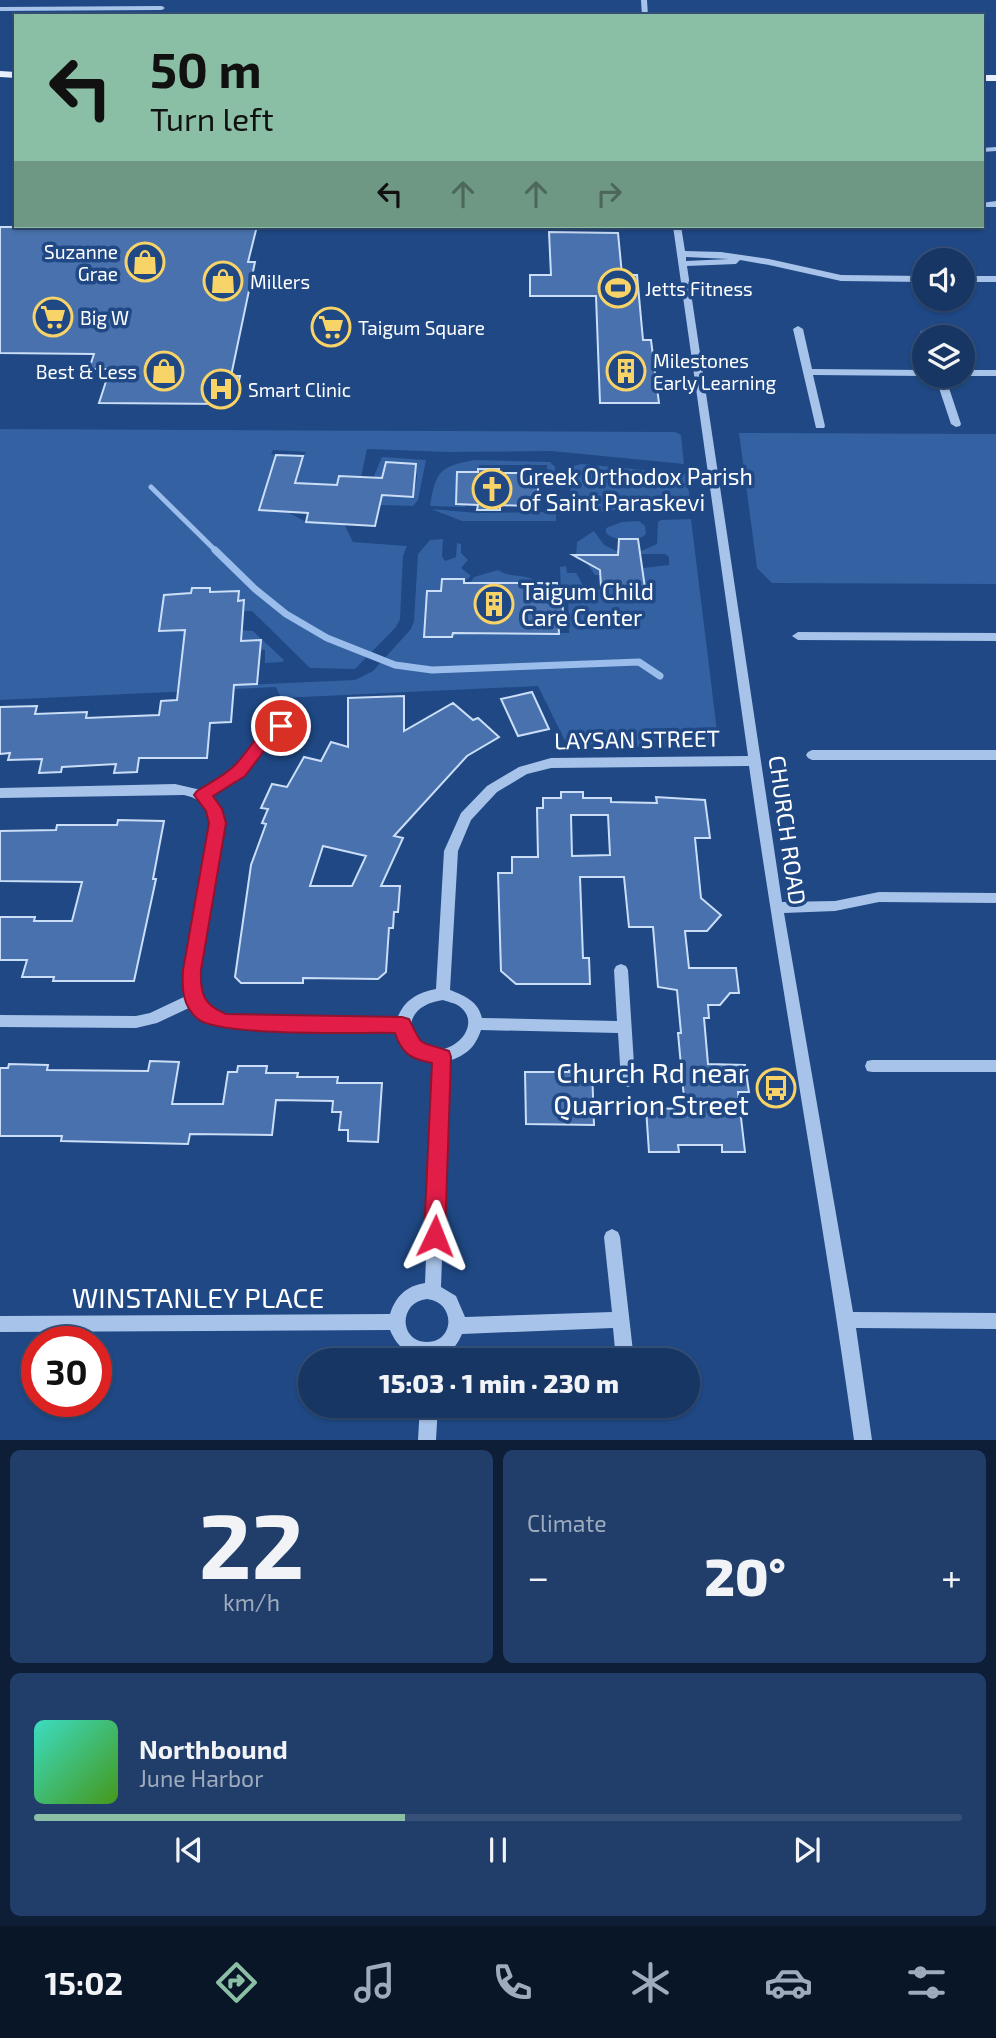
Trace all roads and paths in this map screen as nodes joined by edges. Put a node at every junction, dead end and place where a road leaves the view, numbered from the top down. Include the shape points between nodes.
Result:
1 (162, 8) edge
2 (0, 9) edge
3 (677, 228) edge
4 (682, 259) junction
5 (912, 279) edge
6 (975, 279) edge
7 (996, 279) edge
8 (798, 330) dead end
9 (807, 372) junction
10 (912, 373) edge
11 (975, 373) edge
12 (996, 373) edge
13 (944, 388) edge
14 (956, 424) dead end
15 (820, 426) dead end
16 (798, 636) dead end
17 (996, 637) edge
18 (293, 715) dead end
19 (812, 755) dead end
20 (996, 755) edge
21 (755, 761) junction
22 (0, 793) edge
23 (203, 795) junction
24 (996, 898) edge
25 (776, 908) junction
26 (621, 970) dead end
27 (443, 994) junction
28 (193, 999) junction
29 (0, 1021) edge
30 (477, 1024) junction
31 (402, 1025) junction
32 (625, 1027) junction
33 (442, 1057) junction
34 (872, 1066) dead end
35 (996, 1066) edge
36 (628, 1080) dead end
37 (612, 1237) dead end
38 (433, 1292) junction
39 (619, 1320) junction
40 (846, 1320) junction
41 (996, 1321) edge
42 (397, 1322) junction
43 (0, 1324) edge
44 (457, 1326) junction
45 (416, 1348) edge
46 (440, 1348) edge
47 (623, 1348) edge
48 (428, 1418) edge
49 (427, 1440) edge
50 (863, 1440) edge

1 - 2 street
3 - 4 street, CHURCH ROAD
4 - 5 street via 776,263 841,278
4 - 21 street, CHURCH ROAD
6 - 7 street
8 - 9 street
9 - 10 street
9 - 15 street
11 - 12 street
13 - 14 street
16 - 17 street
18 - 23 street via 239,771
19 - 20 street
21 - 25 street, CHURCH ROAD
21 - 27 street, LAYSAN STREET via 551,763 523,770 492,789 466,817 451,851
22 - 23 street via 187,789
23 - 28 street via 214,809 217,823 192,970
24 - 25 street via 879,897 835,906
25 - 40 street, CHURCH ROAD
26 - 32 street
27 - 30 street via 470,1007
27 - 31 street via 420,999 405,1014
28 - 29 street via 136,1022
28 - 31 street via 205,1014 226,1022
30 - 32 street
30 - 33 street via 463,1050
31 - 33 street via 409,1044 418,1052
32 - 36 street
33 - 38 street
34 - 35 street
37 - 39 street
38 - 42 street via 408,1299
38 - 44 street via 455,1308
39 - 44 street
39 - 47 street
40 - 41 street
40 - 50 street, CHURCH ROAD
42 - 43 street, WINSTANLEY PLACE
42 - 45 street via 403,1341
44 - 46 street
48 - 49 street

